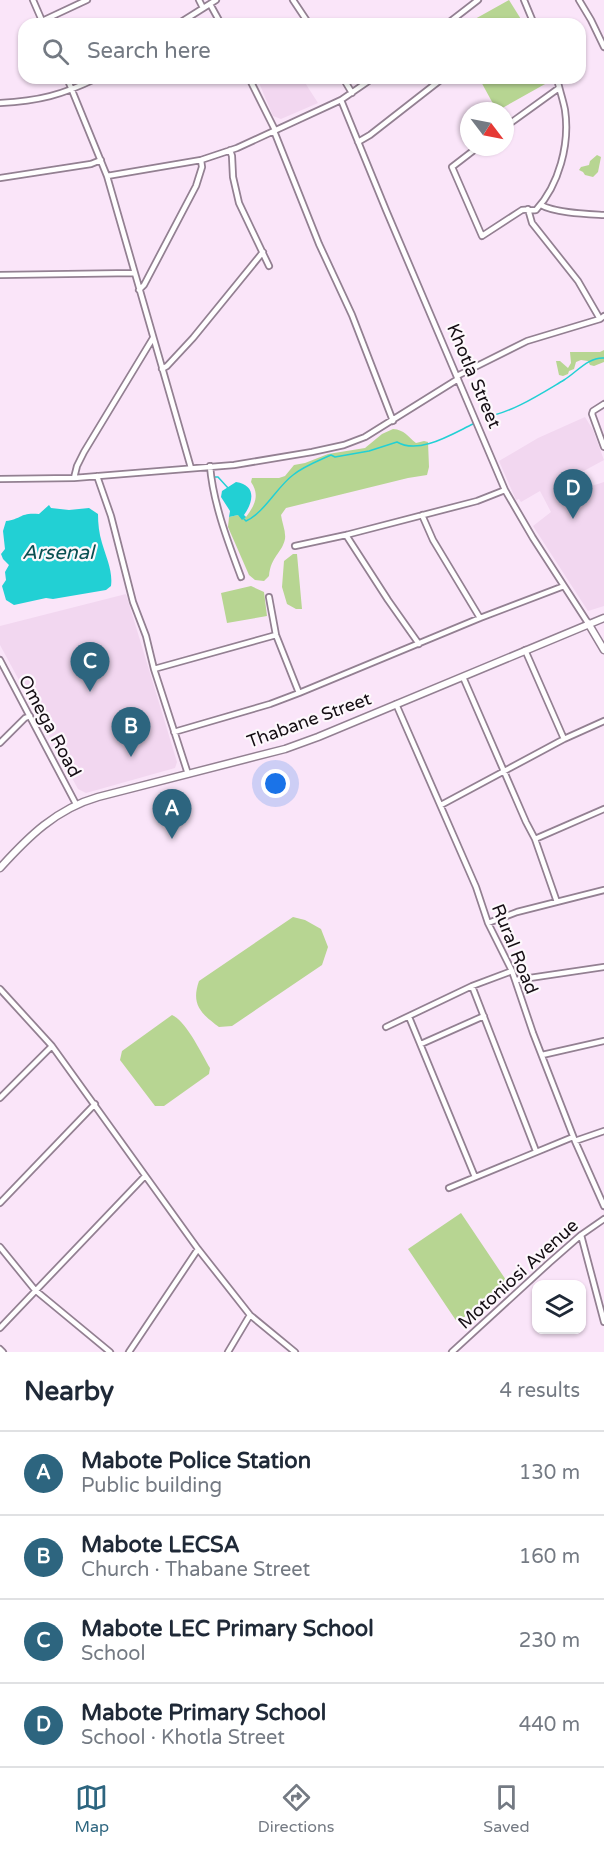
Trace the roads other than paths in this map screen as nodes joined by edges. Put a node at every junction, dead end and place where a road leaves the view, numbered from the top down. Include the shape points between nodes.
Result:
1 (33, 0) edge
2 (87, 0) edge
3 (199, 0) edge
4 (216, 0) edge
5 (293, 0) edge
6 (478, 0) edge
7 (524, 0) edge
8 (579, 0) edge
9 (210, 4) junction
10 (203, 8) junction
11 (41, 18) edge
12 (53, 18) edge
13 (187, 18) edge
14 (218, 18) edge
15 (305, 18) edge
16 (455, 18) edge
17 (532, 18) edge
18 (604, 46) edge
19 (70, 84) edge
20 (84, 84) edge
21 (252, 84) edge
22 (347, 84) edge
23 (365, 84) edge
24 (435, 84) edge
25 (558, 84) edge
26 (559, 88) junction
27 (72, 90) junction
28 (352, 93) junction
29 (341, 100) junction
30 (0, 103) edge
31 (514, 120) edge
32 (274, 130) junction
33 (358, 142) junction
34 (230, 150) junction
35 (466, 156) edge
36 (101, 160) junction
37 (201, 160) junction
38 (107, 176) junction
39 (0, 178) edge
40 (541, 205) junction
41 (528, 208) junction
42 (604, 215) edge
43 (263, 252) junction
44 (269, 266) dead end
45 (134, 273) junction
46 (0, 275) edge
47 (139, 290) junction
48 (602, 317) edge
49 (153, 338) junction
50 (162, 369) junction
51 (457, 377) junction
52 (604, 404) edge
53 (393, 421) junction
54 (604, 447) edge
55 (210, 466) junction
56 (191, 468) junction
57 (96, 476) junction
58 (74, 478) junction
59 (0, 479) edge
60 (505, 490) junction
61 (422, 515) junction
62 (346, 535) junction
63 (295, 546) dead end
64 (241, 577) dead end
65 (564, 586) junction
66 (269, 597) dead end
67 (480, 618) junction
68 (604, 618) edge
69 (588, 623) junction
70 (276, 635) junction
71 (419, 644) junction
72 (525, 650) junction
73 (604, 650) edge
74 (0, 660) edge
75 (154, 669) junction
76 (463, 676) junction
77 (299, 693) junction
78 (396, 704) junction
79 (30, 716) junction
80 (604, 720) edge
81 (174, 732) junction
82 (564, 738) junction
83 (0, 743) edge
84 (503, 770) junction
85 (188, 774) junction
86 (76, 804) junction
87 (441, 805) junction
88 (604, 809) edge
89 (535, 838) junction
90 (0, 868) edge
91 (604, 890) edge
92 (557, 902) junction
93 (488, 922) junction
94 (604, 967) edge
95 (512, 971) junction
96 (516, 980) junction
97 (472, 986) junction
98 (0, 989) edge
99 (484, 1016) junction
100 (410, 1017) junction
101 (386, 1028) dead end
102 (604, 1041) edge
103 (421, 1044) junction
104 (52, 1046) junction
105 (542, 1055) junction
106 (0, 1098) edge
107 (95, 1104) junction
108 (604, 1131) edge
109 (574, 1139) junction
110 (536, 1151) junction
111 (145, 1176) junction
112 (475, 1177) junction
113 (449, 1188) dead end
114 (0, 1203) edge
115 (604, 1206) edge
116 (604, 1219) edge
117 (582, 1235) junction
118 (0, 1247) edge
119 (198, 1250) junction
120 (35, 1290) junction
121 (250, 1315) junction
122 (604, 1322) edge
123 (0, 1328) edge
124 (110, 1352) edge
125 (129, 1352) edge
126 (228, 1352) edge
127 (294, 1352) edge
128 (452, 1352) edge

1 - 11 street
2 - 12 street
3 - 10 street
4 - 9 street
5 - 15 street
6 - 16 street
7 - 17 street
8 - 18 street
9 - 10 street
9 - 14 street
10 - 13 street
19 - 27 street
20 - 27 street
21 - 32 street
22 - 28 street
23 - 28 street
24 - 33 street
25 - 26 street
26 - 31 street
26 - 40 street via 565,112 565,148
27 - 30 street via 26,102
27 - 36 street
28 - 29 street
29 - 32 street
29 - 33 street, Khotla Street
32 - 34 street
32 - 53 street
33 - 51 street, Khotla Street
34 - 37 street
34 - 43 street via 239,203
35 - 41 street via 452,167 482,236
36 - 38 street
36 - 39 street
37 - 38 street
37 - 47 street via 192,193
38 - 45 street
40 - 41 street via 532,211
40 - 42 street
41 - 48 street via 532,223
43 - 44 street
43 - 50 street via 193,338
45 - 46 street
45 - 47 street
47 - 49 street
48 - 51 street via 528,341
49 - 50 street
49 - 58 street via 84,452
50 - 56 street
51 - 53 street
51 - 60 street, Khotla Street
52 - 54 street via 592,414
53 - 55 street via 344,445
55 - 56 street
55 - 64 street via 221,517
56 - 57 street
57 - 58 street
57 - 75 street
58 - 59 street
60 - 61 street
60 - 65 street, Khotla Street
61 - 62 street
61 - 67 street
62 - 63 street
62 - 71 street
65 - 67 street
65 - 69 street, Khotla Street
66 - 70 street
67 - 71 street
68 - 69 street, Thabane Street
69 - 72 street, Thabane Street
69 - 73 street, Khotla Street
70 - 75 street
70 - 77 street
71 - 77 street
72 - 76 street, Thabane Street
72 - 82 street
74 - 79 street, Omega Road
75 - 81 street
76 - 78 street, Thabane Street
76 - 84 street
77 - 81 street
78 - 85 street, Thabane Street via 285,749
78 - 87 street, Rural Road
79 - 83 street
79 - 86 street, Omega Road
80 - 82 street
81 - 85 street
82 - 84 street
84 - 87 street
84 - 89 street
85 - 86 street, Thabane Street
86 - 90 street, Thabane Street via 45,823
87 - 93 street, Rural Road
88 - 89 street
89 - 92 street
91 - 92 street
92 - 93 street
93 - 95 street, Rural Road
94 - 96 street
95 - 96 street, Rural Road
95 - 97 street
96 - 105 street, Rural Road
97 - 99 street
97 - 100 street
98 - 104 street
99 - 103 street
99 - 110 street
100 - 101 street
100 - 103 street
102 - 105 street
103 - 112 street
104 - 106 street
104 - 107 street
105 - 109 street, Rural Road
107 - 111 street
107 - 114 street
108 - 109 street
109 - 110 street
109 - 115 street, Rural Road
110 - 112 street
111 - 119 street
111 - 120 street
112 - 113 street
116 - 117 street, Motoniosi Avenue
117 - 122 street
117 - 128 street, Motoniosi Avenue
118 - 120 street
119 - 121 street
119 - 125 street
120 - 123 street
120 - 124 street
121 - 126 street
121 - 127 street

